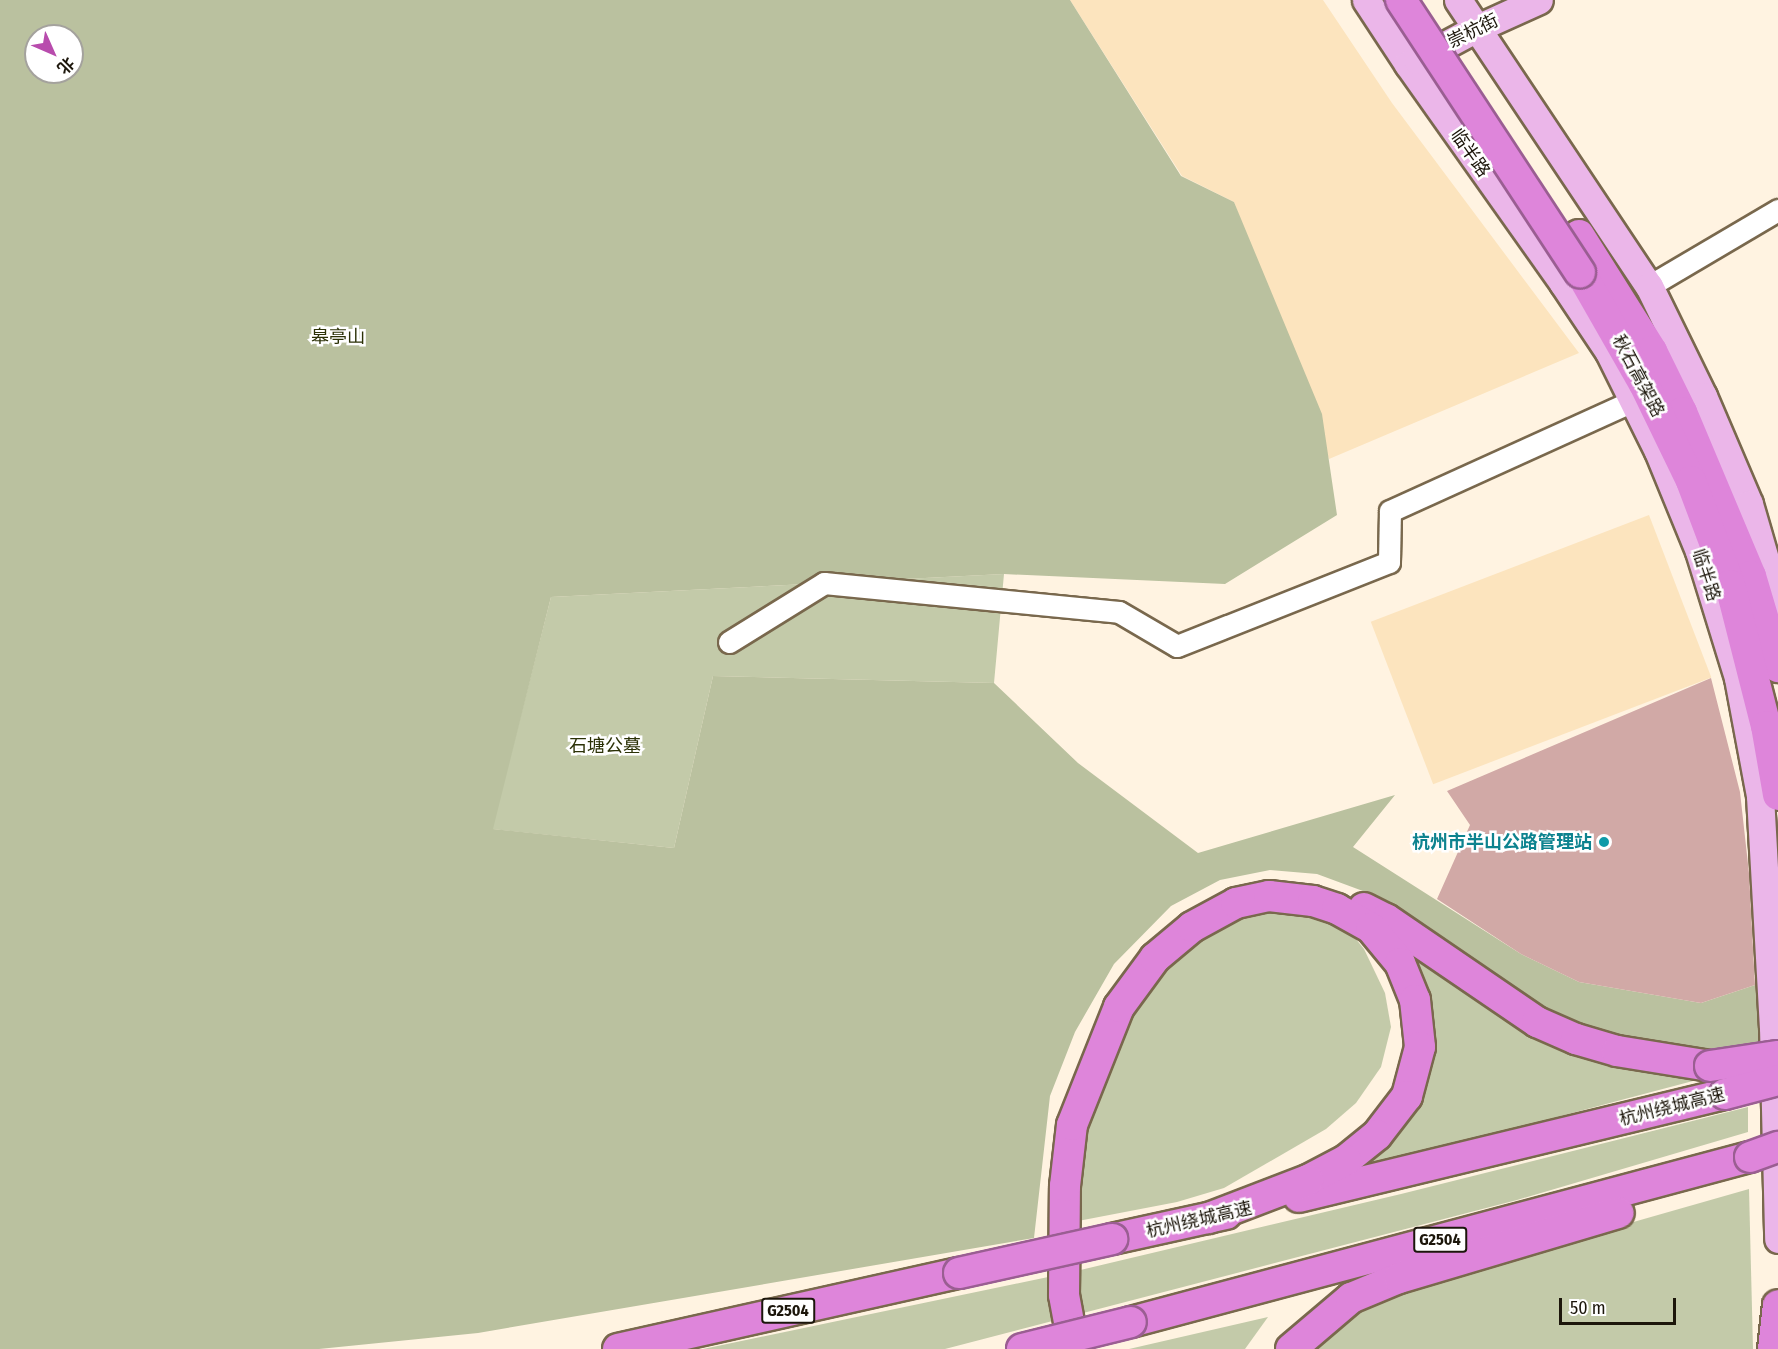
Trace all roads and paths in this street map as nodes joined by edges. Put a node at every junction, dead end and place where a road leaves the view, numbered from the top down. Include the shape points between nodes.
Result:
1 (1419, 0) edge
2 (1424, 0) edge
3 (1458, 0) edge
4 (1539, 0) edge
5 (1382, 7) edge
6 (1475, 29) junction
7 (1408, 64) junction
8 (1778, 210) edge
9 (1649, 286) junction
10 (1633, 401) junction
11 (1778, 604) edge
12 (729, 642) dead end
13 (1778, 667) edge
14 (1778, 795) edge
15 (1778, 1056) edge
16 (1778, 1080) edge
17 (1778, 1147) edge
18 (1749, 1157) junction
19 (1209, 1218) junction
20 (1778, 1239) edge
21 (1778, 1305) edge
22 (618, 1349) edge
23 (1022, 1349) edge
24 (1055, 1349) edge
25 (1074, 1349) edge
26 (1291, 1349) edge
27 (1773, 1349) edge

1 - 5 main road
2 - 13 highway, 秋石高架路 via 1652,351 1734,532
3 - 6 main road
4 - 6 main road, 崇杭街
5 - 7 main road, 临半路
5 - 14 highway, 秋石高架路, bridge via 1580,272 1644,384 1691,481 1730,585 1767,726
6 - 7 main road, 崇杭街
6 - 9 main road
7 - 10 main road, 临半路 via 1563,283 1609,352
8 - 9 street
9 - 11 main road via 1703,396 1749,504
10 - 12 street via 1390,511 1389,562 1177,646 1119,612 824,583
10 - 20 main road, 临半路 via 1699,551 1738,678 1760,796 1773,1027
15 - 24 highway, bridge via 1710,1066 1617,1051 1576,1039 1537,1022 1386,919 1316,886 1283,881 1248,884 1209,898 1173,922 1116,981 1093,1019 1072,1068 1050,1149 1046,1184 1045,1270
16 - 19 highway, 杭州绕城高速 / G2504, bridge
17 - 18 highway, G2504, bridge
18 - 23 highway, G2504, bridge
18 - 26 highway via 1630,1209 1399,1278 1351,1298
19 - 22 highway, 杭州绕城高速 / G2504, bridge
19 - 25 highway via 1308,1180 1347,1160 1377,1135 1407,1096 1420,1047 1415,1000 1400,963 1371,928 1337,909 1313,901 1269,896 1236,903 1192,927 1155,958 1119,1007 1072,1125 1065,1186 1064,1294
21 - 27 highway

